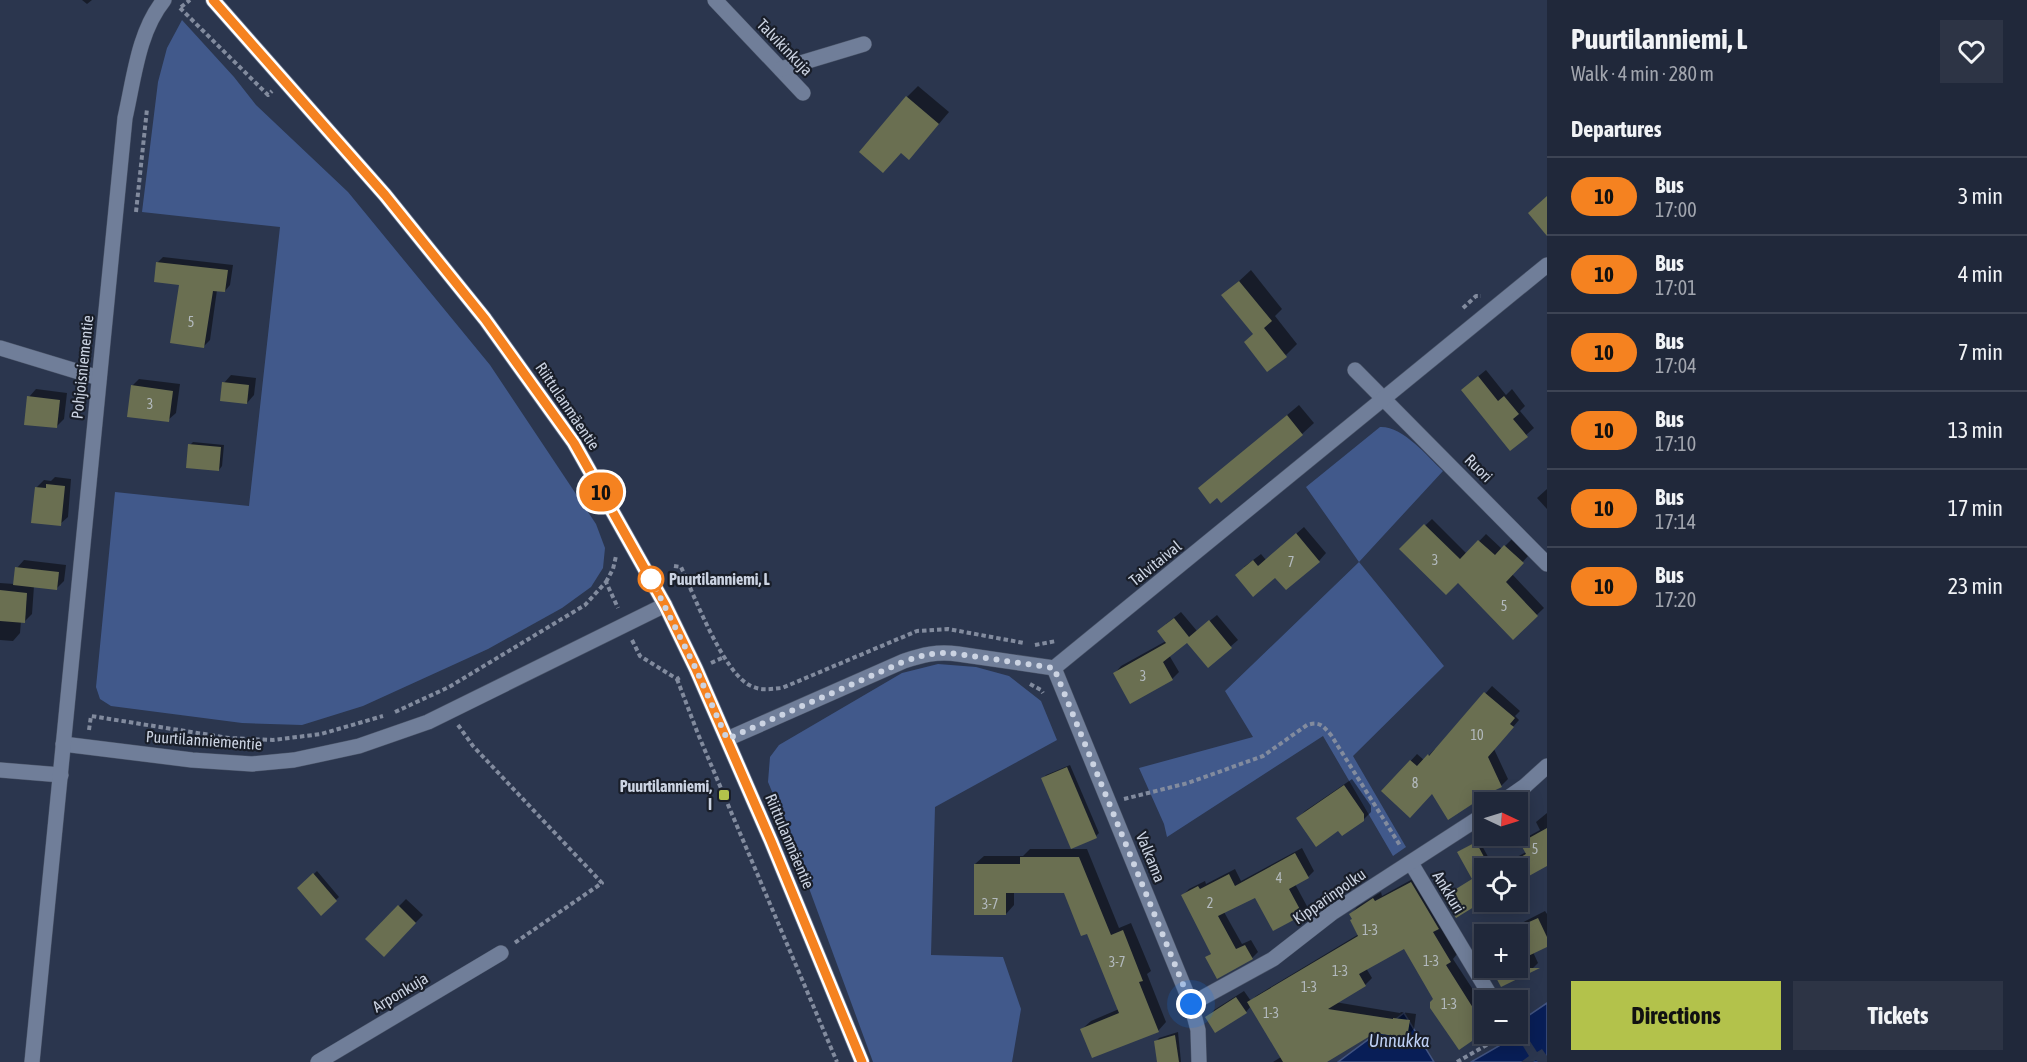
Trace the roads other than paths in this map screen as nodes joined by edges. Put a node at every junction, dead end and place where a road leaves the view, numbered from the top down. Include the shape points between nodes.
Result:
1 (164, 0) edge
2 (213, 0) edge
3 (715, 0) edge
4 (864, 44) dead end
5 (781, 69) junction
6 (804, 93) dead end
7 (1547, 266) edge
8 (0, 348) edge
9 (1355, 370) dead end
10 (99, 378) junction
11 (1384, 399) junction
12 (1547, 564) edge
13 (665, 605) junction
14 (1054, 668) junction
15 (727, 739) junction
16 (63, 744) junction
17 (1547, 766) edge
18 (0, 770) edge
19 (61, 775) junction
20 (1516, 792) edge
21 (1474, 821) edge
22 (1411, 863) junction
23 (501, 953) road end
24 (1487, 990) edge
25 (1191, 1004) junction
26 (32, 1062) edge
27 (318, 1062) edge
28 (862, 1062) edge
29 (1199, 1062) edge

1 - 10 street, Pohjoisniementie via 154,12 139,52 125,118
2 - 13 street, Riittulanmäentie via 385,195 485,319 574,443
3 - 5 street, Talvikinkuja
4 - 5 street
5 - 6 street, Talvikinkuja
7 - 11 street, Talvitaival
8 - 10 street
9 - 11 street, Ruori
10 - 16 street, Pohjoisniementie
11 - 12 street, Ruori
11 - 14 street, Talvitaival
13 - 15 street, Riittulanmäentie
13 - 16 street, Puurtilanniementie via 428,722 359,746 294,760 252,764
14 - 15 street via 950,653 925,654
14 - 25 street, Valkama
15 - 28 street, Riittulanmäentie
16 - 19 street
17 - 20 street
18 - 19 street
19 - 26 street
21 - 22 street, Kipparinpolku
22 - 24 street, Ankkuri
22 - 25 street, Kipparinpolku via 1332,913 1273,958
23 - 27 street, Arponkuja
25 - 29 street, Valkama via 1198,1030

